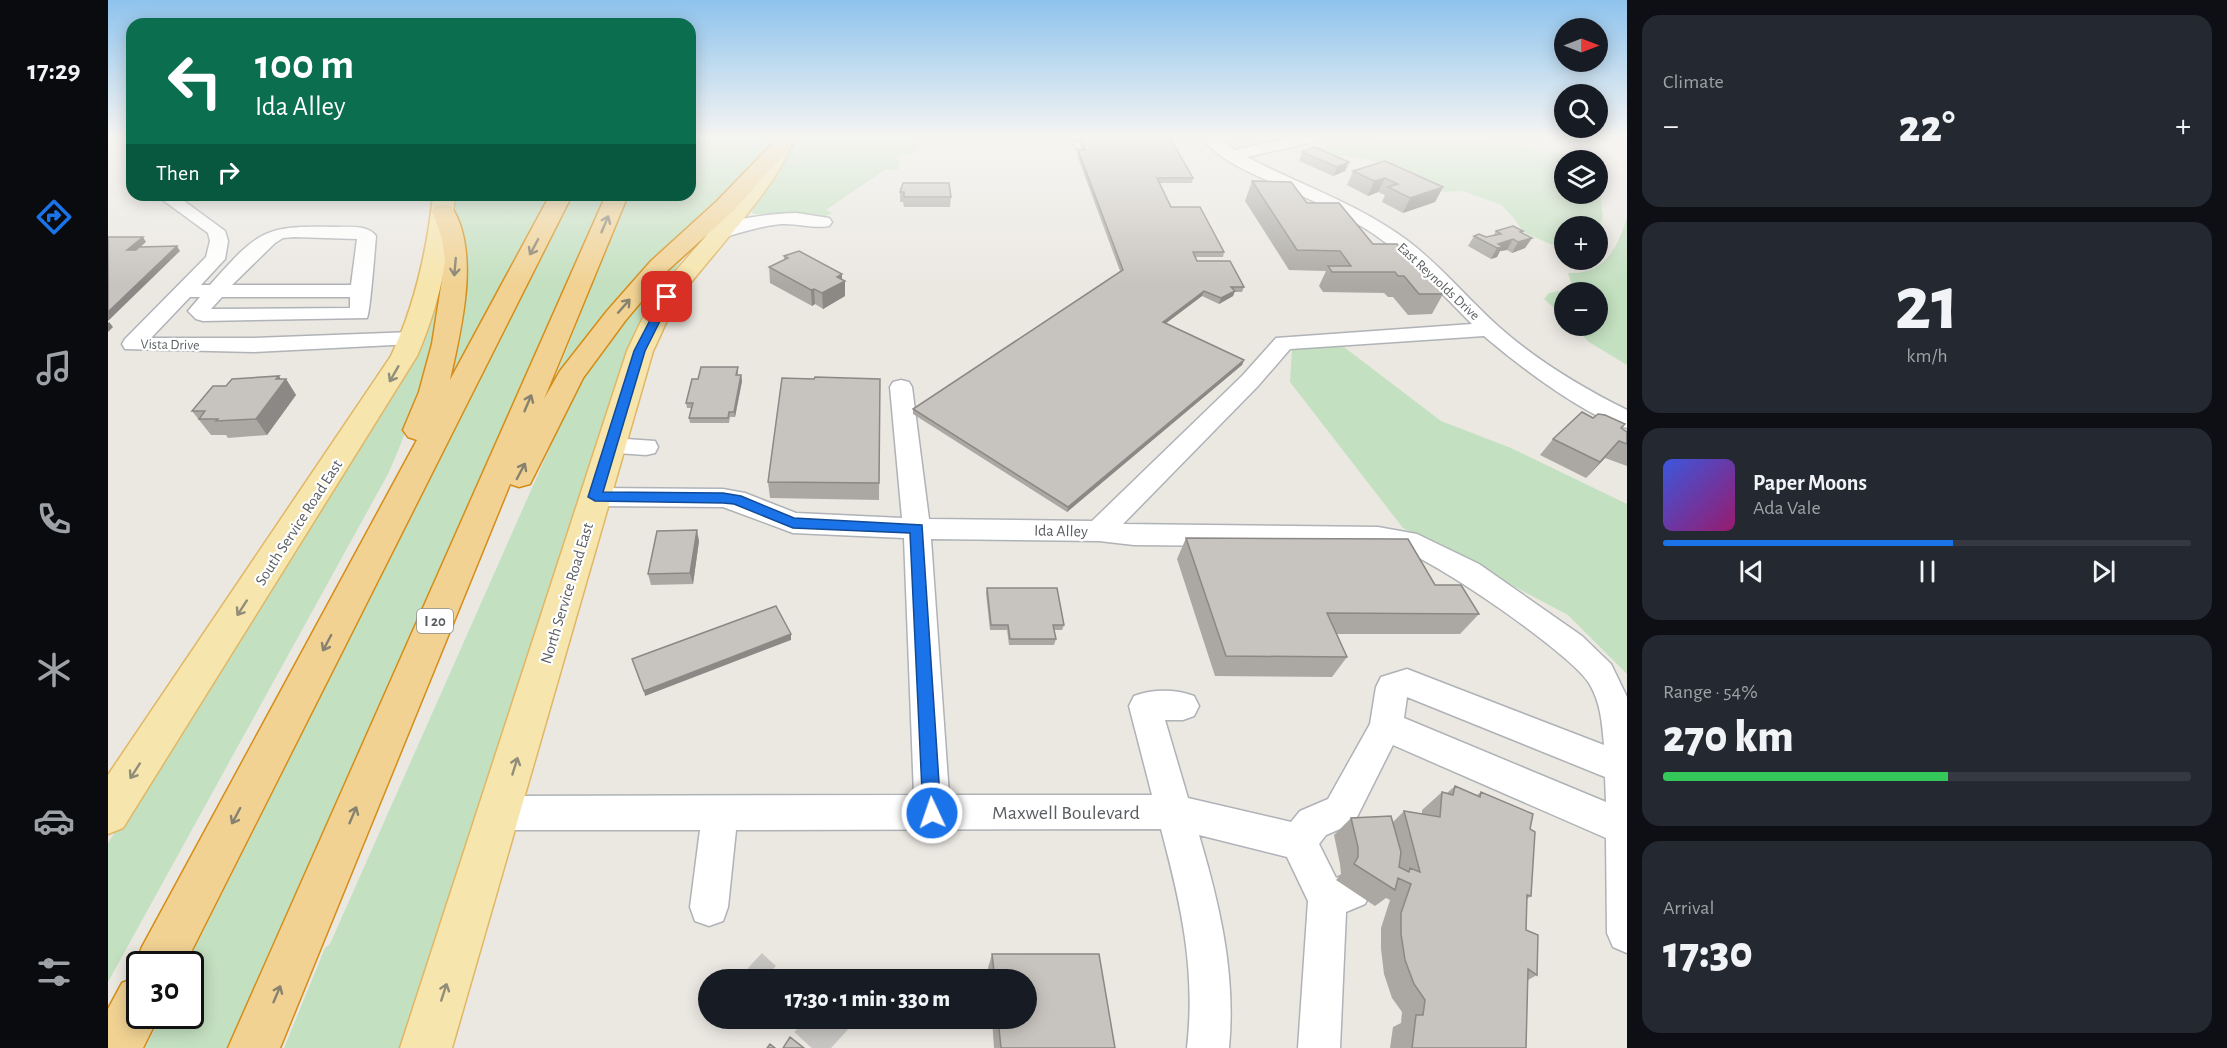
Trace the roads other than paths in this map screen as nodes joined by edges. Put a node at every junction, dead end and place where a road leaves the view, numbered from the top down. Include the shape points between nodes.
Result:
1 (742, 187) edge
2 (755, 187) edge
3 (1297, 187) edge
4 (174, 201) edge
5 (558, 201) edge
6 (614, 201) edge
7 (444, 203) edge
8 (740, 204) junction
9 (773, 220) junction
10 (823, 222) dead end
11 (715, 234) junction
12 (185, 291) junction
13 (218, 291) junction
14 (360, 291) junction
15 (1489, 329) junction
16 (413, 339) junction
17 (901, 387) dead end
18 (1623, 411) edge
19 (610, 446) junction
20 (646, 447) dead end
21 (595, 497) junction
22 (917, 529) junction
23 (1099, 531) junction
24 (347, 605) junction
25 (406, 690) junction
26 (1183, 706) dead end
27 (1386, 726) junction
28 (1622, 768) junction
29 (1174, 812) junction
30 (108, 813) edge
31 (501, 813) junction
32 (720, 813) junction
33 (932, 813) junction
34 (1623, 827) junction
35 (1299, 842) junction
36 (709, 907) dead end
37 (1627, 933) edge
38 (166, 951) edge
39 (126, 1027) edge
40 (115, 1048) edge
41 (254, 1048) edge
42 (426, 1048) edge
43 (1208, 1048) edge
44 (1318, 1048) edge

25 -> 1 highway via 570,377 658,266
2 - 8 main road, North Service Road East
3 - 15 street, East Reynolds Drive via 1388,235 1423,263
4 - 12 street, Vista Drive via 216,231 219,241 215,259
5 -> 24 highway
25 -> 6 highway, I 20
7 - 16 main road, South Service Road East via 430,288
7 -> 24 highway via 457,261 445,344 433,392
8 - 9 street via 741,213
8 - 11 main road, North Service Road East
9 - 10 street
9 - 11 street
11 - 19 main road, North Service Road East via 667,297 640,351
12 - 13 street
12 - 16 street, Vista Drive via 133,344 254,345
13 - 14 street
13 - 14 street via 198,311 203,315 360,314
13 - 14 street via 265,239 279,233 355,232 367,236
15 - 18 street, East Reynolds Drive via 1527,362 1582,398
15 - 23 street, Ida Alley via 1284,344
16 -> 30 main road, South Service Road East via 392,378
17 - 22 street
19 - 20 street
19 - 21 main road, North Service Road East
21 - 22 street, Ida Alley via 723,498 793,523
31 -> 21 main road, North Service Road East
22 - 23 street, Ida Alley
22 - 33 street
23 - 28 street via 1137,544 1378,537 1407,541 1469,572 1571,645 1600,673 1617,710
24 -> 38 highway
41 -> 25 highway, I 20
26 - 29 street via 1145,706
27 - 28 street via 1392,687 1407,683
27 - 34 street
27 - 35 street via 1347,823 1313,823
28 - 34 street
29 - 33 street, Maxwell Boulevard
29 - 35 street, Maxwell Boulevard
29 - 43 street via 1210,957
31 - 32 street, Maxwell Boulevard
42 -> 31 main road, North Service Road East
32 - 33 street, Maxwell Boulevard
32 - 36 street
34 - 37 street
35 - 44 street via 1340,896
39 - 40 highway

